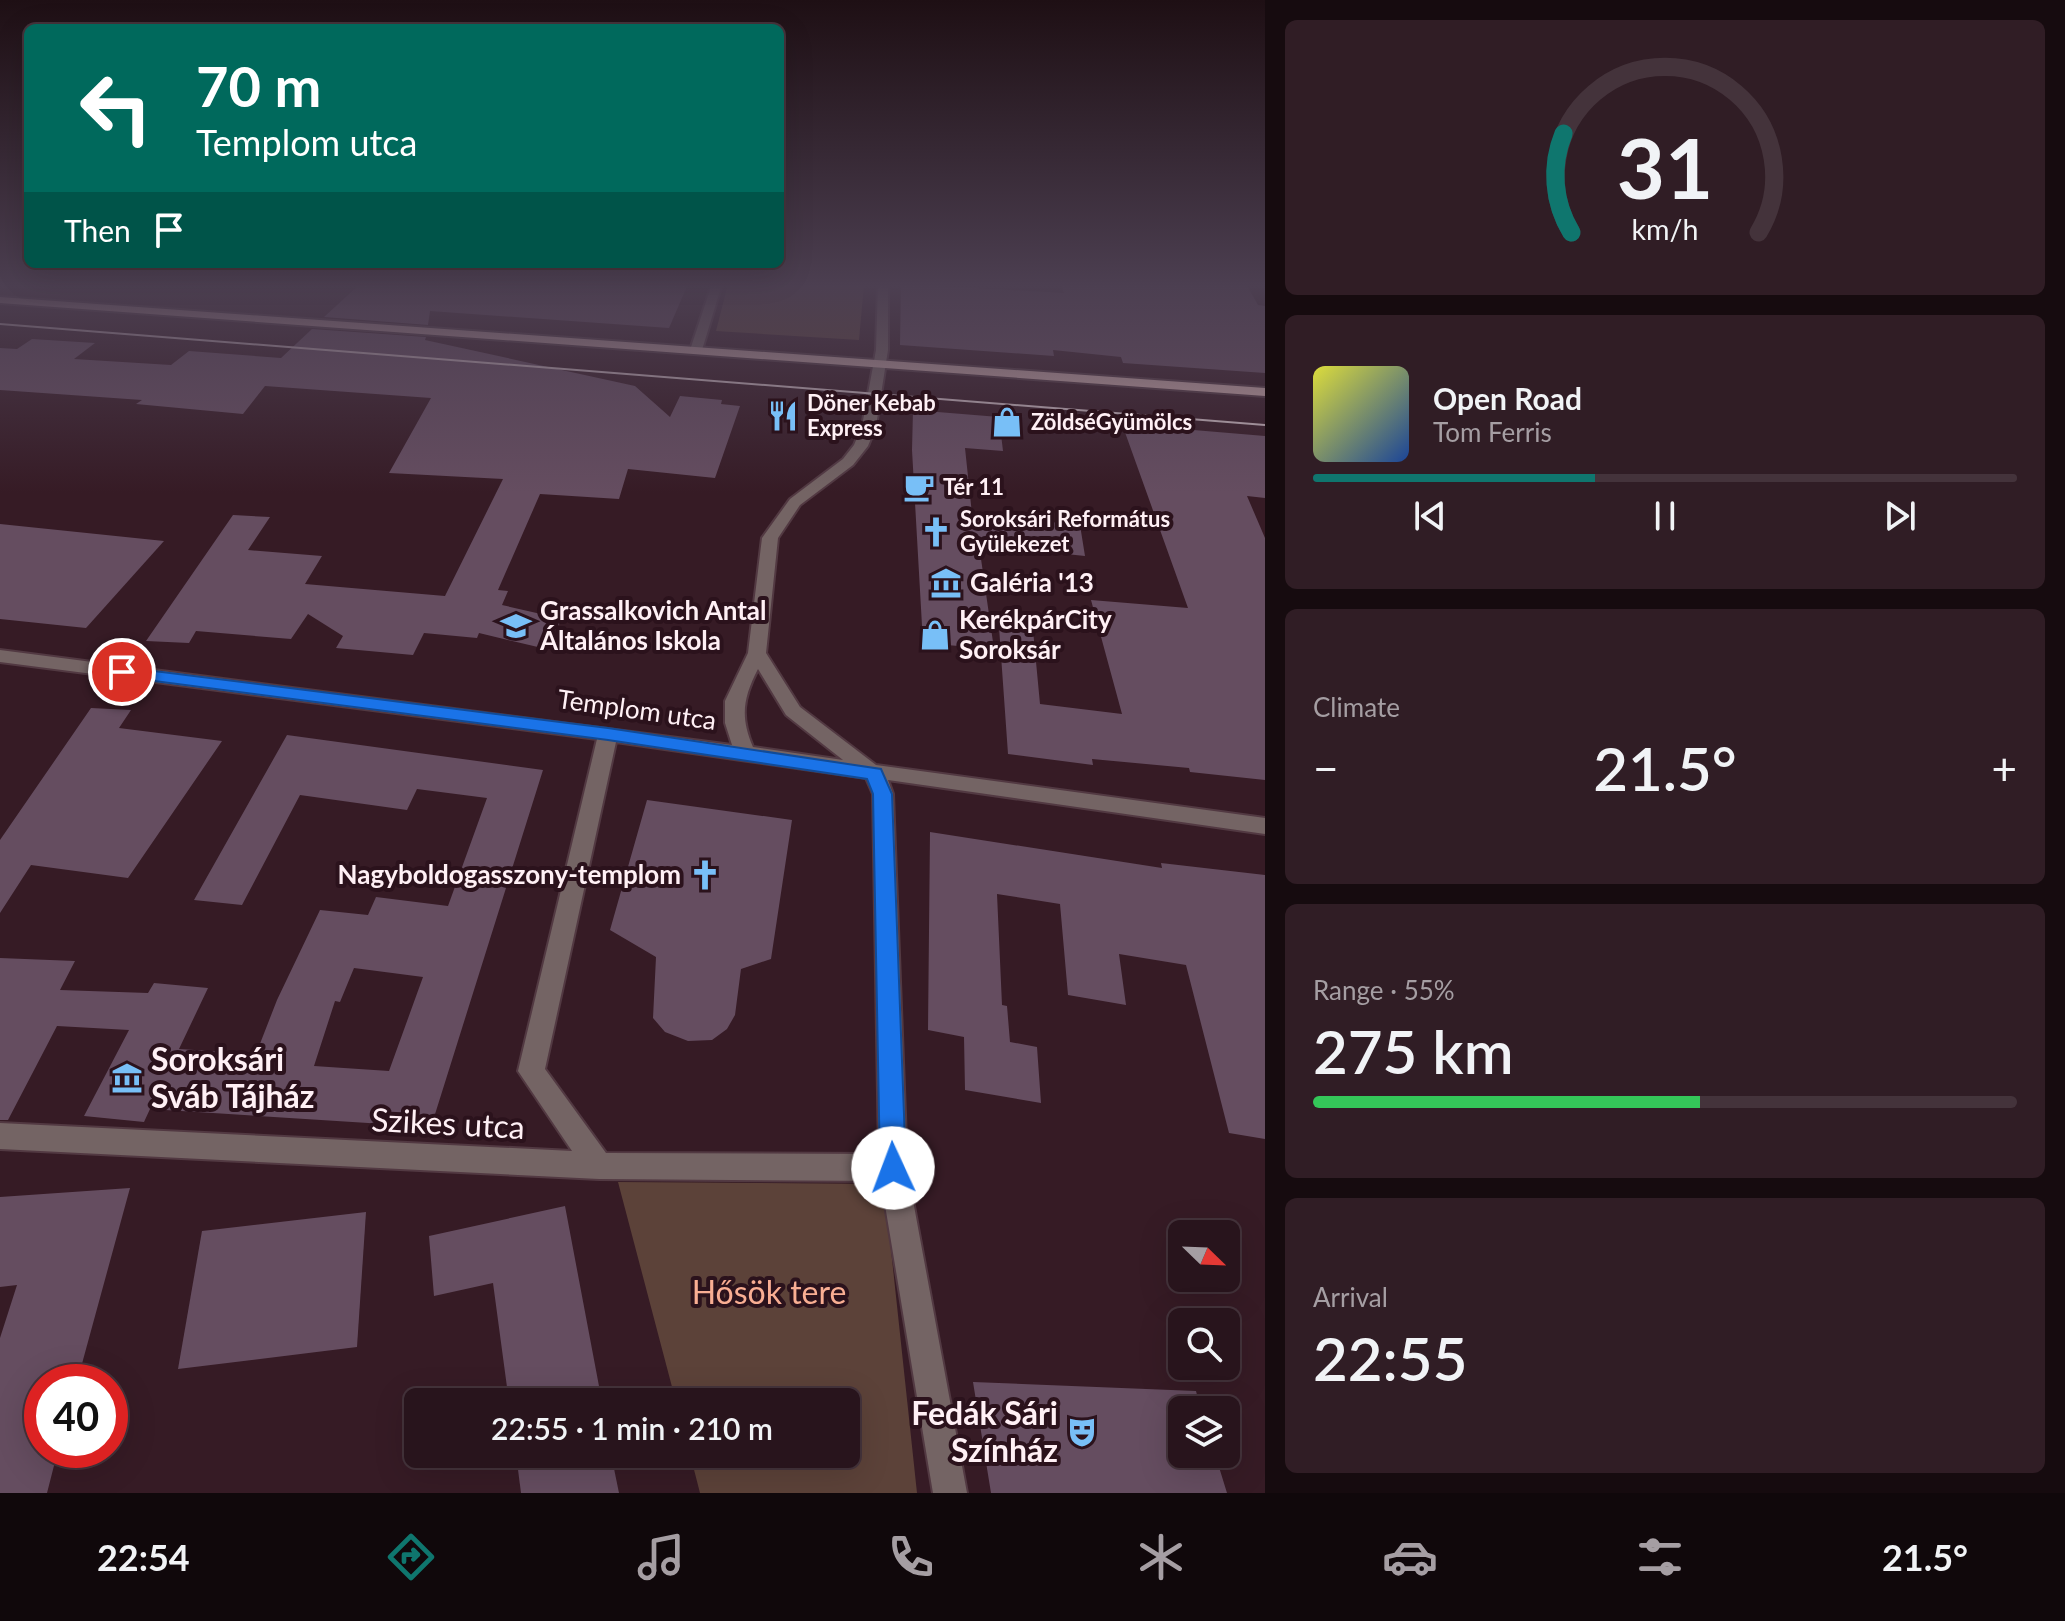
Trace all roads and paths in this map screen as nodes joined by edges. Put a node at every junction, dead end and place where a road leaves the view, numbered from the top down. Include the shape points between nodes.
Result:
1 (747, 354) edge
2 (881, 354) edge
3 (878, 363) junction
4 (1265, 392) edge
5 (757, 653) junction
6 (0, 656) edge
7 (608, 734) junction
8 (745, 753) junction
9 (875, 774) junction
10 (1265, 826) edge
11 (0, 1136) edge
12 (599, 1166) junction
13 (893, 1168) junction
14 (950, 1493) edge

1 - 3 main road
2 - 3 street
3 - 4 main road
3 - 5 street via 861,446 795,502 770,538
5 - 8 street via 731,715
5 - 9 street via 793,711
6 - 7 street, Templom utca
7 - 8 street, Templom utca
7 - 12 street via 531,1071
8 - 9 street, Templom utca
9 - 10 street, Templom utca
9 - 13 street via 883,794
11 - 12 street, Szikes utca
12 - 13 street, Szikes utca
13 - 14 street

